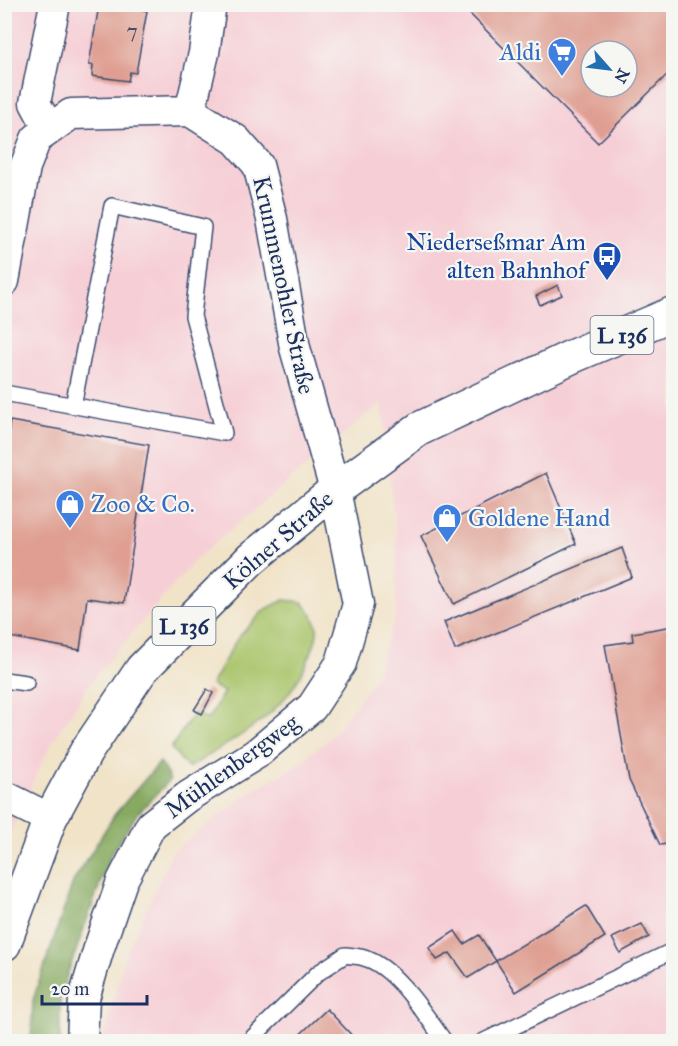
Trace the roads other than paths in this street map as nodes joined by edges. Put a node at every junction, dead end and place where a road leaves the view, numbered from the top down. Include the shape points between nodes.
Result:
1 (55, 4) edge
2 (211, 4) edge
3 (190, 111) junction
4 (49, 129) junction
5 (4, 281) edge
6 (674, 313) edge
7 (4, 393) edge
8 (74, 406) junction
9 (335, 490) junction
10 (4, 680) edge
11 (26, 683) dead end
12 (4, 796) edge
13 (51, 819) junction
14 (4, 944) edge
15 (674, 950) edge
16 (82, 1041) edge
17 (248, 1041) edge
18 (445, 1041) edge
19 (482, 1041) edge

1 - 4 street via 35,103
2 - 3 street
3 - 4 street via 71,114
3 - 9 street, Krummenohler Straße via 236,140 258,165 272,219 295,348
4 - 5 street via 36,139 25,167
6 - 9 main road, Kölner Straße / L 136 via 419,429
7 - 8 lane
8 - 8 lane via 224,433 194,316 203,227 112,206
9 - 13 main road, Kölner Straße / L 136 via 251,559 142,669 86,752
9 - 16 street, Mühlenbergweg via 358,604 341,663 312,707 256,754 187,797 152,825 122,881 99,948 84,998
10 - 11 lane
12 - 13 street
13 - 14 main road, Kölner Straße / L 136
15 - 19 lane
17 - 18 lane via 318,973 345,955 365,958 391,974

